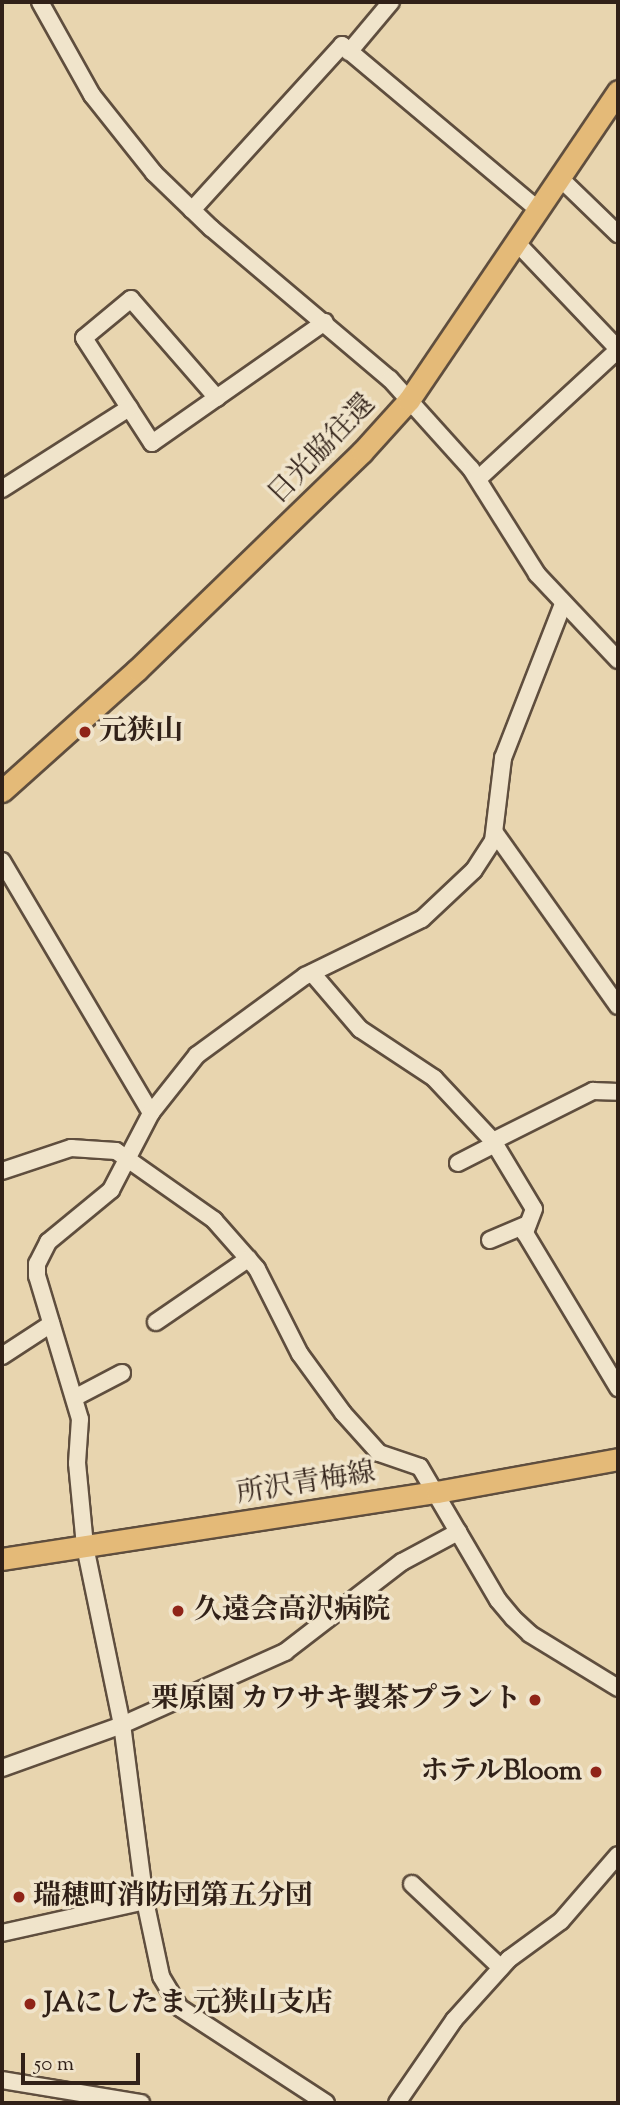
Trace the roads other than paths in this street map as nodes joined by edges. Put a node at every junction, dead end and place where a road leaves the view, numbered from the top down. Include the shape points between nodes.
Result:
1 (40, 2) edge
2 (391, 2) edge
3 (349, 52) junction
4 (614, 106) edge
5 (562, 180) junction
6 (192, 210) junction
7 (540, 211) junction
8 (618, 234) edge
9 (518, 244) junction
10 (325, 322) junction
11 (617, 352) edge
12 (217, 398) junction
13 (409, 400) junction
14 (130, 408) junction
15 (478, 480) junction
16 (2, 489) edge
17 (563, 604) junction
18 (618, 660) edge
19 (2, 791) edge
20 (495, 833) junction
21 (2, 861) edge
22 (312, 973) junction
23 (618, 1006) edge
24 (618, 1092) edge
25 (151, 1113) junction
26 (494, 1142) junction
27 (128, 1159) junction
28 (458, 1163) dead end
29 (2, 1171) edge
30 (526, 1225) junction
31 (490, 1240) dead end
32 (248, 1259) junction
33 (156, 1322) dead end
34 (51, 1324) junction
35 (2, 1356) edge
36 (122, 1373) dead end
37 (618, 1388) edge
38 (76, 1397) junction
39 (618, 1459) edge
40 (437, 1492) junction
41 (457, 1532) junction
42 (85, 1546) junction
43 (2, 1559) edge
44 (618, 1688) edge
45 (122, 1725) junction
46 (2, 1768) edge
47 (618, 1855) edge
48 (412, 1885) dead end
49 (145, 1901) junction
50 (2, 1933) edge
51 (501, 1968) junction
52 (2, 2080) edge
53 (142, 2103) edge
54 (326, 2103) edge
55 (397, 2103) edge

1 - 6 street via 92,95 148,165
2 - 3 street
3 - 6 street via 342,45
3 - 7 street
4 - 5 main road, 日光脇往還
5 - 7 main road, 日光脇往還
5 - 8 street
6 - 10 street
7 - 9 main road, 日光脇往還
9 - 11 street
9 - 13 main road, 日光脇往還
10 - 12 street
10 - 13 street
11 - 15 street
12 - 14 street via 152,443
12 - 14 street via 131,299 84,338
13 - 15 street
13 - 19 main road, 日光脇往還 via 330,487
14 - 16 street
15 - 17 street via 537,575
17 - 18 street
17 - 20 street via 503,758
20 - 22 street via 474,870 422,919
20 - 23 street
21 - 25 street
22 - 25 street via 197,1055
22 - 26 street via 360,1029 434,1078
24 - 26 street via 593,1091
25 - 27 street
26 - 28 street
26 - 30 street via 534,1209
27 - 29 street via 116,1151 71,1148
27 - 32 street via 214,1220
27 - 34 street via 100,1203 43,1250 37,1276
30 - 31 street
30 - 37 street via 525,1233
32 - 33 street
32 - 40 street via 300,1354 343,1413 379,1453 414,1462
34 - 35 street
34 - 38 street
36 - 38 street
38 - 42 street
39 - 40 main road, 所沢青梅線
40 - 41 street
40 - 42 main road, 所沢青梅線
41 - 44 street via 513,1618 530,1634
41 - 45 street via 402,1562 285,1652
42 - 43 main road, 所沢青梅線
42 - 45 street
45 - 46 street
45 - 49 street
47 - 51 street via 561,1921
48 - 51 street
49 - 50 street
49 - 54 street via 161,1976 180,2008
51 - 55 street via 454,2020
52 - 53 street

